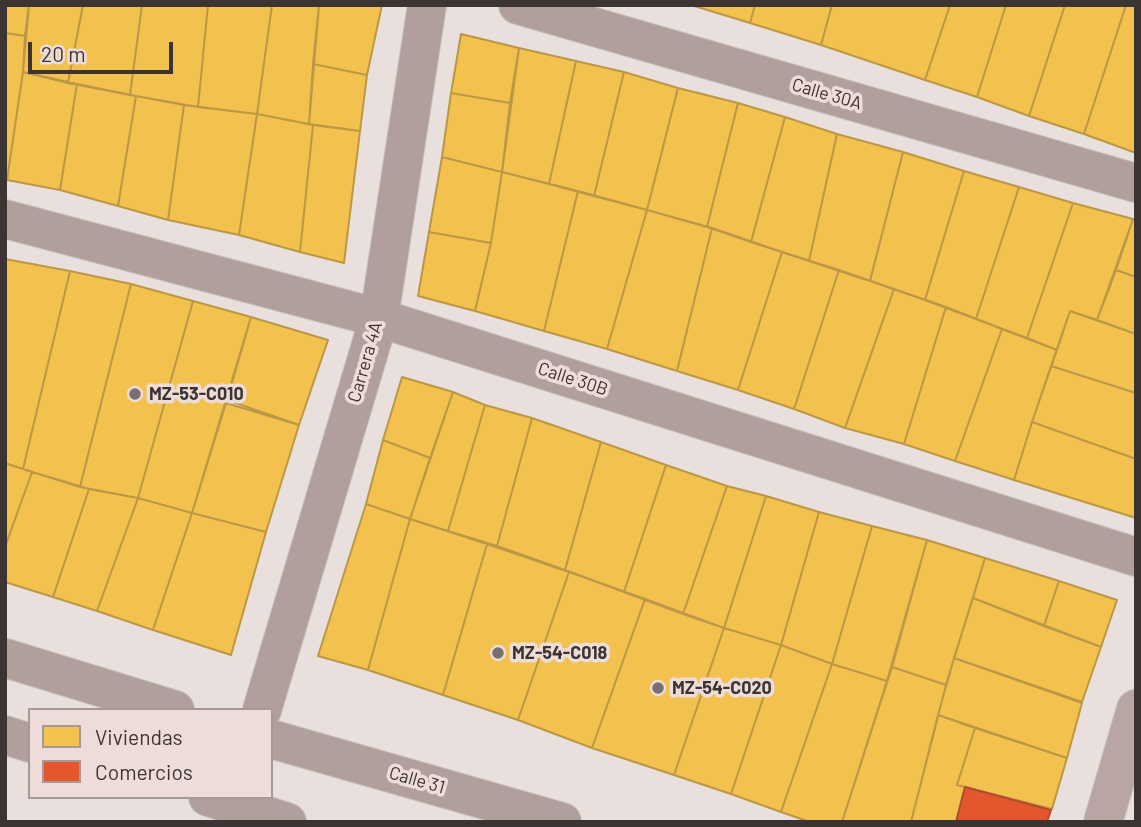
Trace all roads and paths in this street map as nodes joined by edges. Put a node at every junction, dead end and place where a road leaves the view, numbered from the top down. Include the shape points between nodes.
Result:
1 (427, 5) edge
2 (519, 5) edge
3 (1136, 183) edge
4 (5, 219) edge
5 (379, 318) junction
6 (1136, 557) edge
7 (5, 658) edge
8 (168, 708) edge
9 (263, 708) edge
10 (1136, 709) edge
11 (5, 735) edge
12 (273, 740) edge
13 (28, 742) edge
14 (214, 799) edge
15 (287, 822) edge
16 (562, 822) edge
17 (1103, 822) edge

1 - 5 street, Carrera 4A
2 - 3 street, Calle 30A
4 - 5 street, Calle 30B
5 - 6 street, Calle 30B
5 - 9 street, Carrera 4A
7 - 8 street
10 - 17 main road
11 - 13 street
12 - 16 street, Calle 31
14 - 15 street

